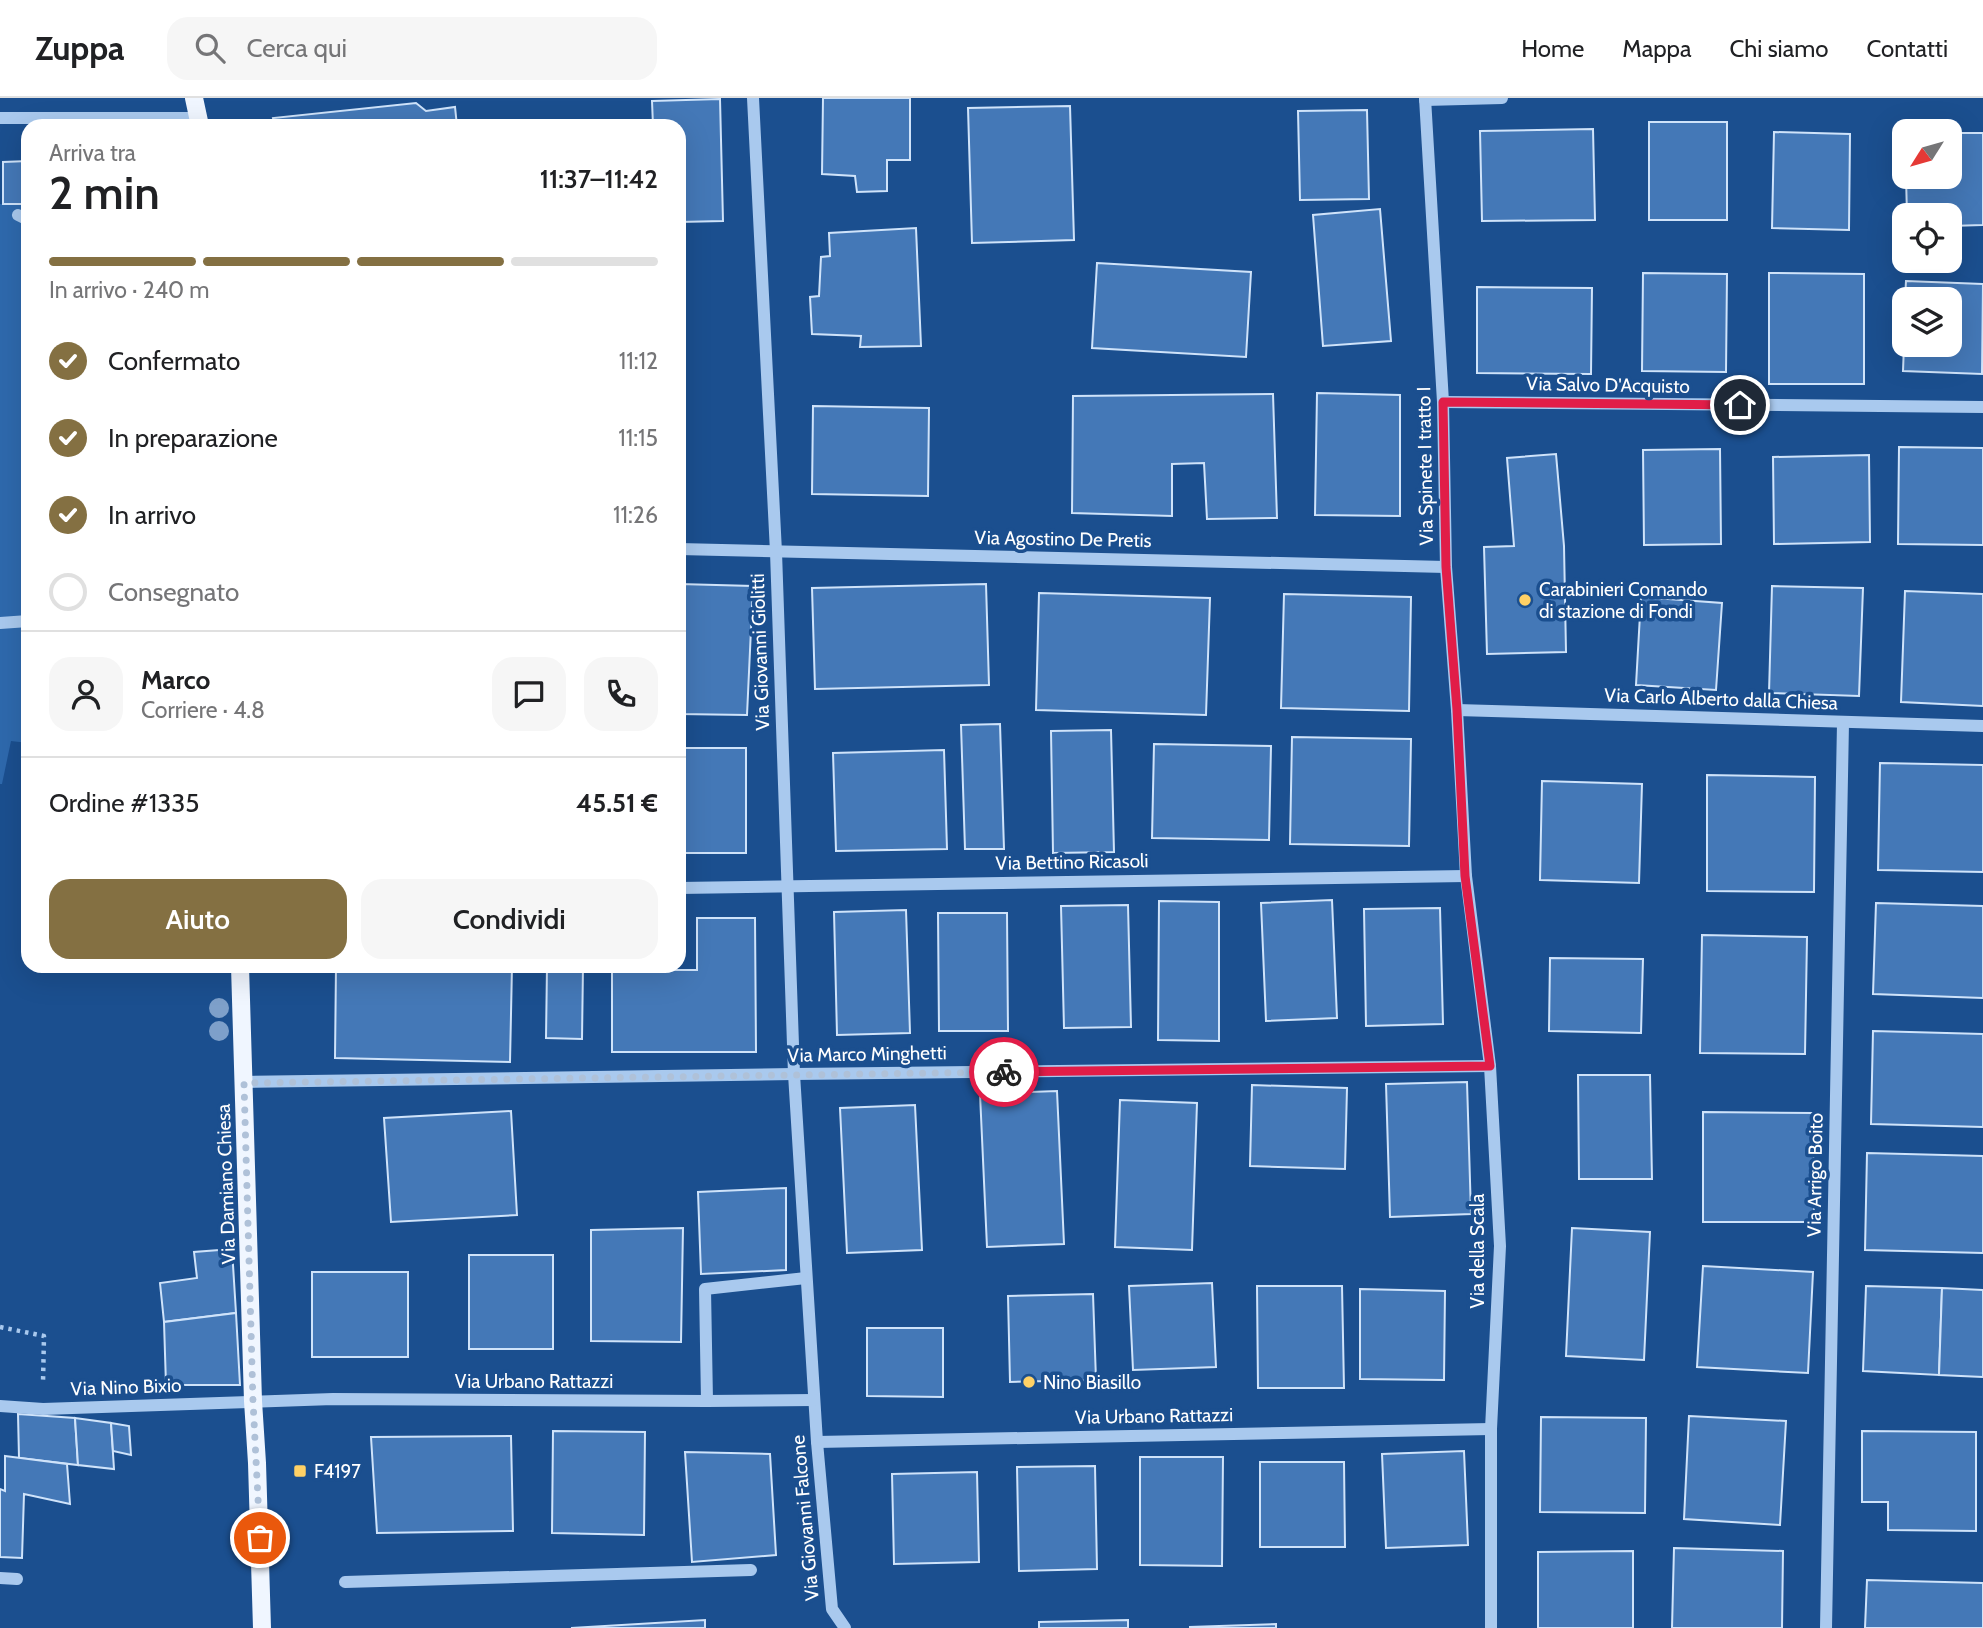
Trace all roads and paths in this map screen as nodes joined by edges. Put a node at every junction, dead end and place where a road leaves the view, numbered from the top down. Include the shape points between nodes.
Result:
1 (194, 98) edge
2 (753, 98) edge
3 (1502, 98) edge
4 (1425, 99) edge
5 (0, 118) edge
6 (50, 119) edge
7 (198, 119) edge
8 (1443, 402) junction
9 (1983, 407) edge
10 (686, 549) edge
11 (776, 552) junction
12 (1446, 567) junction
13 (21, 622) edge
14 (0, 624) edge
15 (1457, 710) junction
16 (1843, 723) junction
17 (1983, 726) edge
18 (1465, 876) junction
19 (787, 886) junction
20 (686, 888) edge
21 (240, 973) edge
22 (1490, 1066) junction
23 (794, 1074) junction
24 (244, 1083) junction
25 (806, 1278) junction
26 (0, 1327) edge
27 (814, 1400) junction
28 (253, 1401) junction
29 (707, 1401) junction
30 (0, 1406) edge
31 (43, 1409) junction
32 (1491, 1429) junction
33 (817, 1442) junction
34 (751, 1570) dead end
35 (0, 1577) edge
36 (17, 1579) dead end
37 (345, 1582) dead end
38 (262, 1628) edge
39 (845, 1628) edge
40 (1491, 1628) edge
41 (1826, 1628) edge

1 - 7 main road
2 - 11 street, Via Giovanni Giolitti
3 - 4 street
4 - 8 street, Via Spinete I tratto I
5 - 6 street
8 - 9 street, Via Salvo D'Acquisto
8 - 12 street, Via Spinete I tratto I
10 - 11 street, Via Agostino De Pretis
11 - 12 street, Via Agostino De Pretis
11 - 19 street, Via Giovanni Giolitti
12 - 15 street, Via Spinete I tratto I
13 - 14 street
15 - 16 street, Via Carlo Alberto dalla Chiesa
15 - 18 street, Via Spinete I tratto I
16 - 17 street, Via Carlo Alberto dalla Chiesa
16 - 41 street, Via Arrigo Boito
18 - 19 street, Via Bettino Ricasoli
18 - 22 street, Via della Scala
19 - 20 street, Via Bettino Ricasoli
19 - 23 street, Via Giovanni Giolitti
21 - 24 main road, Via Damiano Chiesa
22 - 23 street, Via Marco Minghetti
22 - 32 street, Via della Scala via 1500,1246
23 - 24 street, Via Marco Minghetti
23 - 25 street, Via Giovanni Giolitti
24 - 28 main road, Via Damiano Chiesa
25 - 27 street, Via Giovanni Falcone
25 - 29 street via 705,1289
26 - 31 path via 44,1336
27 - 29 street, Via Urbano Rattazzi
27 - 33 street, Via Giovanni Falcone
28 - 29 street, Via Urbano Rattazzi
28 - 31 street, Via Nino Bixio
28 - 38 main road, Via Damiano Chiesa
30 - 31 street, Via Nino Bixio
32 - 33 street, Via Urbano Rattazzi
32 - 40 street, Via della Scala
33 - 39 street, Via Giovanni Falcone via 832,1609
34 - 37 street
35 - 36 street

